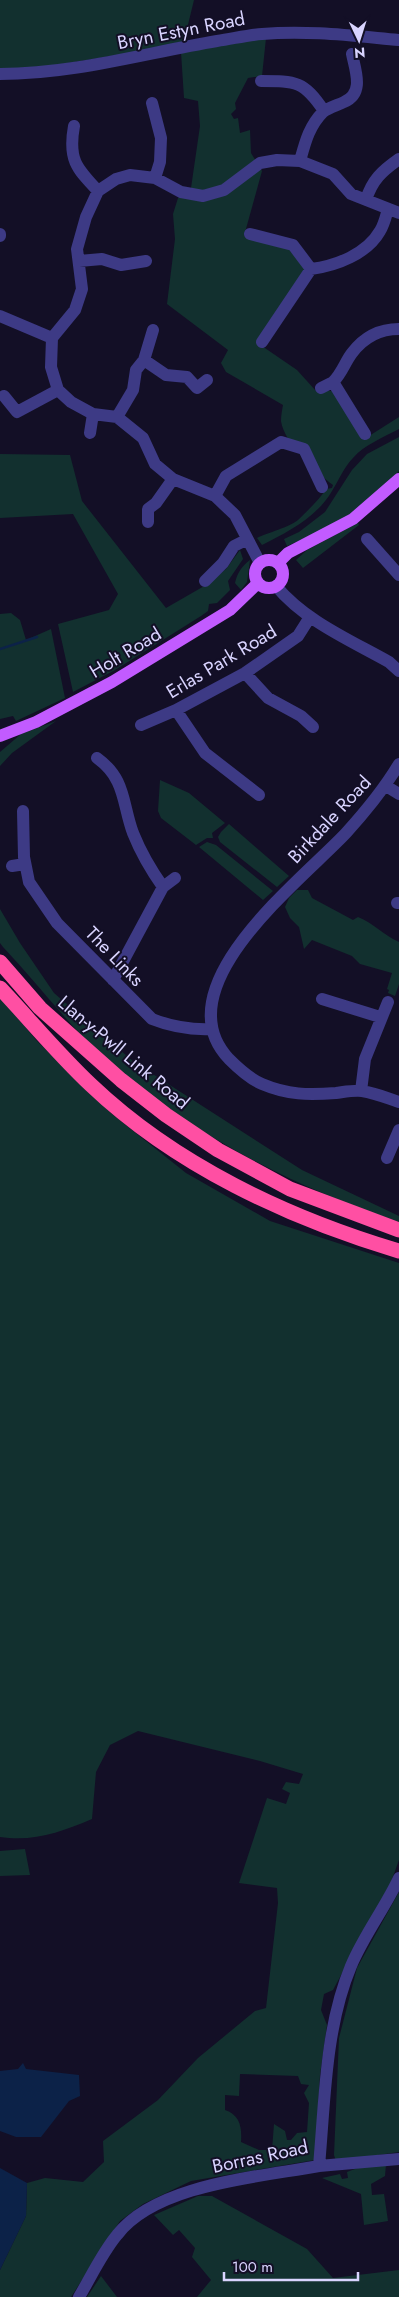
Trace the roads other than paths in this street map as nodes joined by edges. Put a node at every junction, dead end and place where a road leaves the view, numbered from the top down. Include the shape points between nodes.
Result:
1 (399, 40) edge
2 (352, 54) dead end
3 (0, 74) edge
4 (261, 81) dead end
5 (152, 103) dead end
6 (324, 111) junction
7 (74, 126) dead end
8 (399, 159) edge
9 (300, 161) junction
10 (155, 178) junction
11 (98, 191) junction
12 (366, 200) junction
13 (393, 211) edge
14 (250, 234) dead end
15 (79, 261) junction
16 (146, 261) dead end
17 (311, 269) junction
18 (0, 316) edge
19 (399, 328) edge
20 (153, 330) dead end
21 (52, 338) junction
22 (262, 342) dead end
23 (144, 360) junction
24 (333, 382) junction
25 (202, 388) dead end
26 (321, 388) dead end
27 (58, 390) junction
28 (4, 396) dead end
29 (93, 414) junction
30 (117, 417) junction
31 (90, 433) dead end
32 (365, 434) dead end
33 (173, 479) junction
34 (399, 479) edge
35 (322, 487) dead end
36 (215, 496) junction
37 (148, 522) dead end
38 (246, 540) junction
39 (369, 547) dead end
40 (260, 563) junction
41 (278, 563) junction
42 (399, 575) edge
43 (205, 580) dead end
44 (258, 583) junction
45 (276, 586) junction
46 (310, 617) junction
47 (399, 671) edge
48 (245, 673) junction
49 (176, 710) junction
50 (141, 725) dead end
51 (313, 727) dead end
52 (0, 736) edge
53 (97, 758) dead end
54 (399, 764) edge
55 (386, 786) junction
56 (399, 794) edge
57 (258, 795) dead end
58 (26, 817) dead end
59 (25, 864) junction
60 (12, 866) dead end
61 (175, 878) dead end
62 (163, 887) junction
63 (0, 962) edge
64 (113, 980) junction
65 (0, 988) edge
66 (321, 998) dead end
67 (388, 1002) dead end
68 (380, 1017) junction
69 (212, 1029) junction
70 (361, 1091) junction
71 (399, 1102) edge
72 (399, 1130) edge
73 (393, 1152) edge
74 (399, 1230) edge
75 (399, 1251) edge
76 (399, 1878) edge
77 (399, 2159) edge
78 (319, 2166) junction
79 (79, 2297) edge

1 - 3 street, Bryn Estyn Road via 304,33 261,34 83,68
2 - 6 street via 351,68 358,84 355,94 348,101
4 - 6 street via 276,77 297,83 305,87
5 - 10 street via 161,138 160,162
6 - 9 street via 309,131
7 - 11 street via 70,146 74,160 82,175
8 - 12 street via 371,184
9 - 10 street via 260,163 224,190 203,196 180,192
9 - 12 street via 333,174 351,194
10 - 11 street via 130,175 116,179
11 - 15 street via 86,216 77,248
12 - 13 street
13 - 17 street via 370,245 329,267
14 - 17 street via 293,245
15 - 16 street via 102,259 121,265
15 - 21 street via 82,289 75,310
17 - 22 street
18 - 21 street
19 - 24 street via 372,334 353,352
20 - 23 street
21 - 27 street via 51,367
23 - 25 street via 166,375 187,376
23 - 30 street via 136,370 133,390
24 - 26 street
24 - 32 street
27 - 28 street via 16,418
27 - 29 street via 71,402
29 - 30 street
29 - 31 street
30 - 33 street via 143,438 155,464
33 - 36 street
33 - 37 street via 156,502 142,506
34 - 41 main road via 353,519 288,553
35 - 36 street via 304,449 280,436 226,476
36 - 38 street via 235,515
38 - 40 street
38 - 43 street via 234,546 223,563
39 - 42 street
40 - 41 main road via 267,560
40 - 44 main road via 255,574
41 - 45 main road via 283,575
44 - 45 main road via 268,588
44 - 52 main road, Holt Road via 230,610 112,682 36,722
45 - 46 street
46 - 47 street via 389,662
46 - 48 street, Erlas Park Road via 298,636
48 - 49 street, Erlas Park Road
48 - 51 street via 268,698 301,716
49 - 50 street, Erlas Park Road
49 - 57 street via 205,753
53 - 62 street via 108,766 118,781 141,852
54 - 55 street, Birkdale Road
55 - 56 street
55 - 69 street, Birkdale Road via 234,951 218,977
58 - 59 street, The Links
59 - 60 street
59 - 64 street, The Links via 29,882 56,923
61 - 62 street
62 - 64 street
63 - 74 highway, Llan-y-Pwll Link Road via 40,1008 121,1080 218,1150 290,1189
64 - 69 street, The Links via 152,1019 191,1030
65 - 75 highway, Llan-y-Pwll Link Road via 91,1086 168,1146 246,1191 298,1215
66 - 68 street
67 - 68 street
68 - 70 street via 365,1059
69 - 70 street via 219,1048 259,1083 284,1093
70 - 71 street
72 - 73 street
76 - 78 street, Borras Road via 351,1965 339,2003 330,2054
77 - 78 street
78 - 79 street, Borras Road via 200,2188 162,2201 137,2216 117,2234

